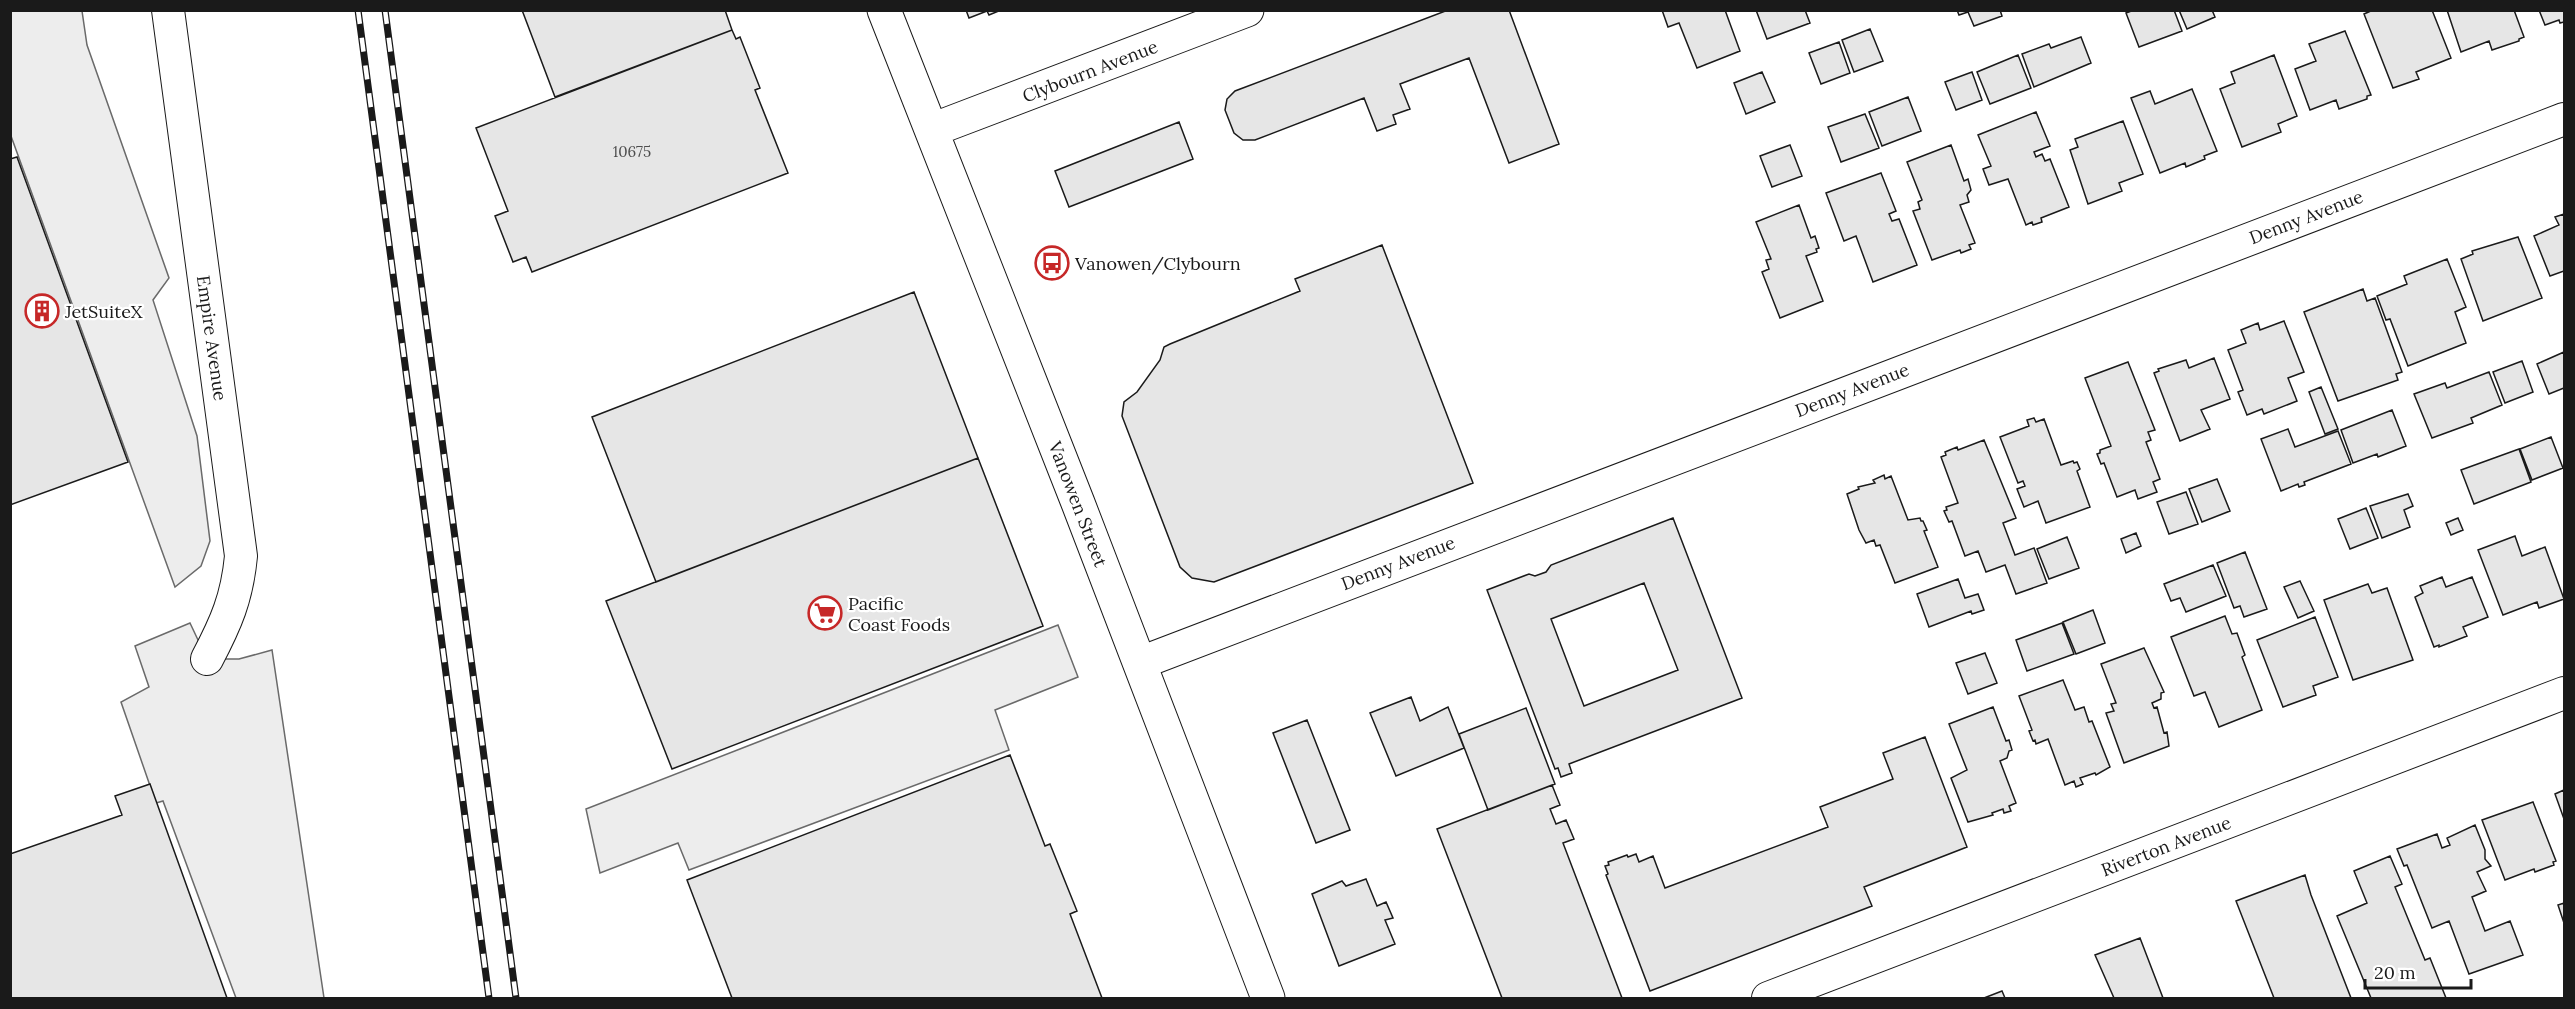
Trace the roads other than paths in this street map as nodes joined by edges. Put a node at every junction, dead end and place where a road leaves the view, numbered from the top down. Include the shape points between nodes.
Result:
1 (168, 10) edge
2 (884, 10) edge
3 (1247, 10) edge
4 (2565, 119) edge
5 (932, 130) junction
6 (207, 659) dead end
7 (1140, 663) junction
8 (2565, 693) edge
9 (1268, 999) edge
10 (1768, 999) edge

1 - 6 street, Empire Avenue via 241,556 238,588
2 - 5 main road, Vanowen Street
3 - 5 main road, Clybourn Avenue
4 - 7 street, Denny Avenue
5 - 7 main road, Vanowen Street
7 - 9 main road, Vanowen Street
8 - 10 street, Riverton Avenue

